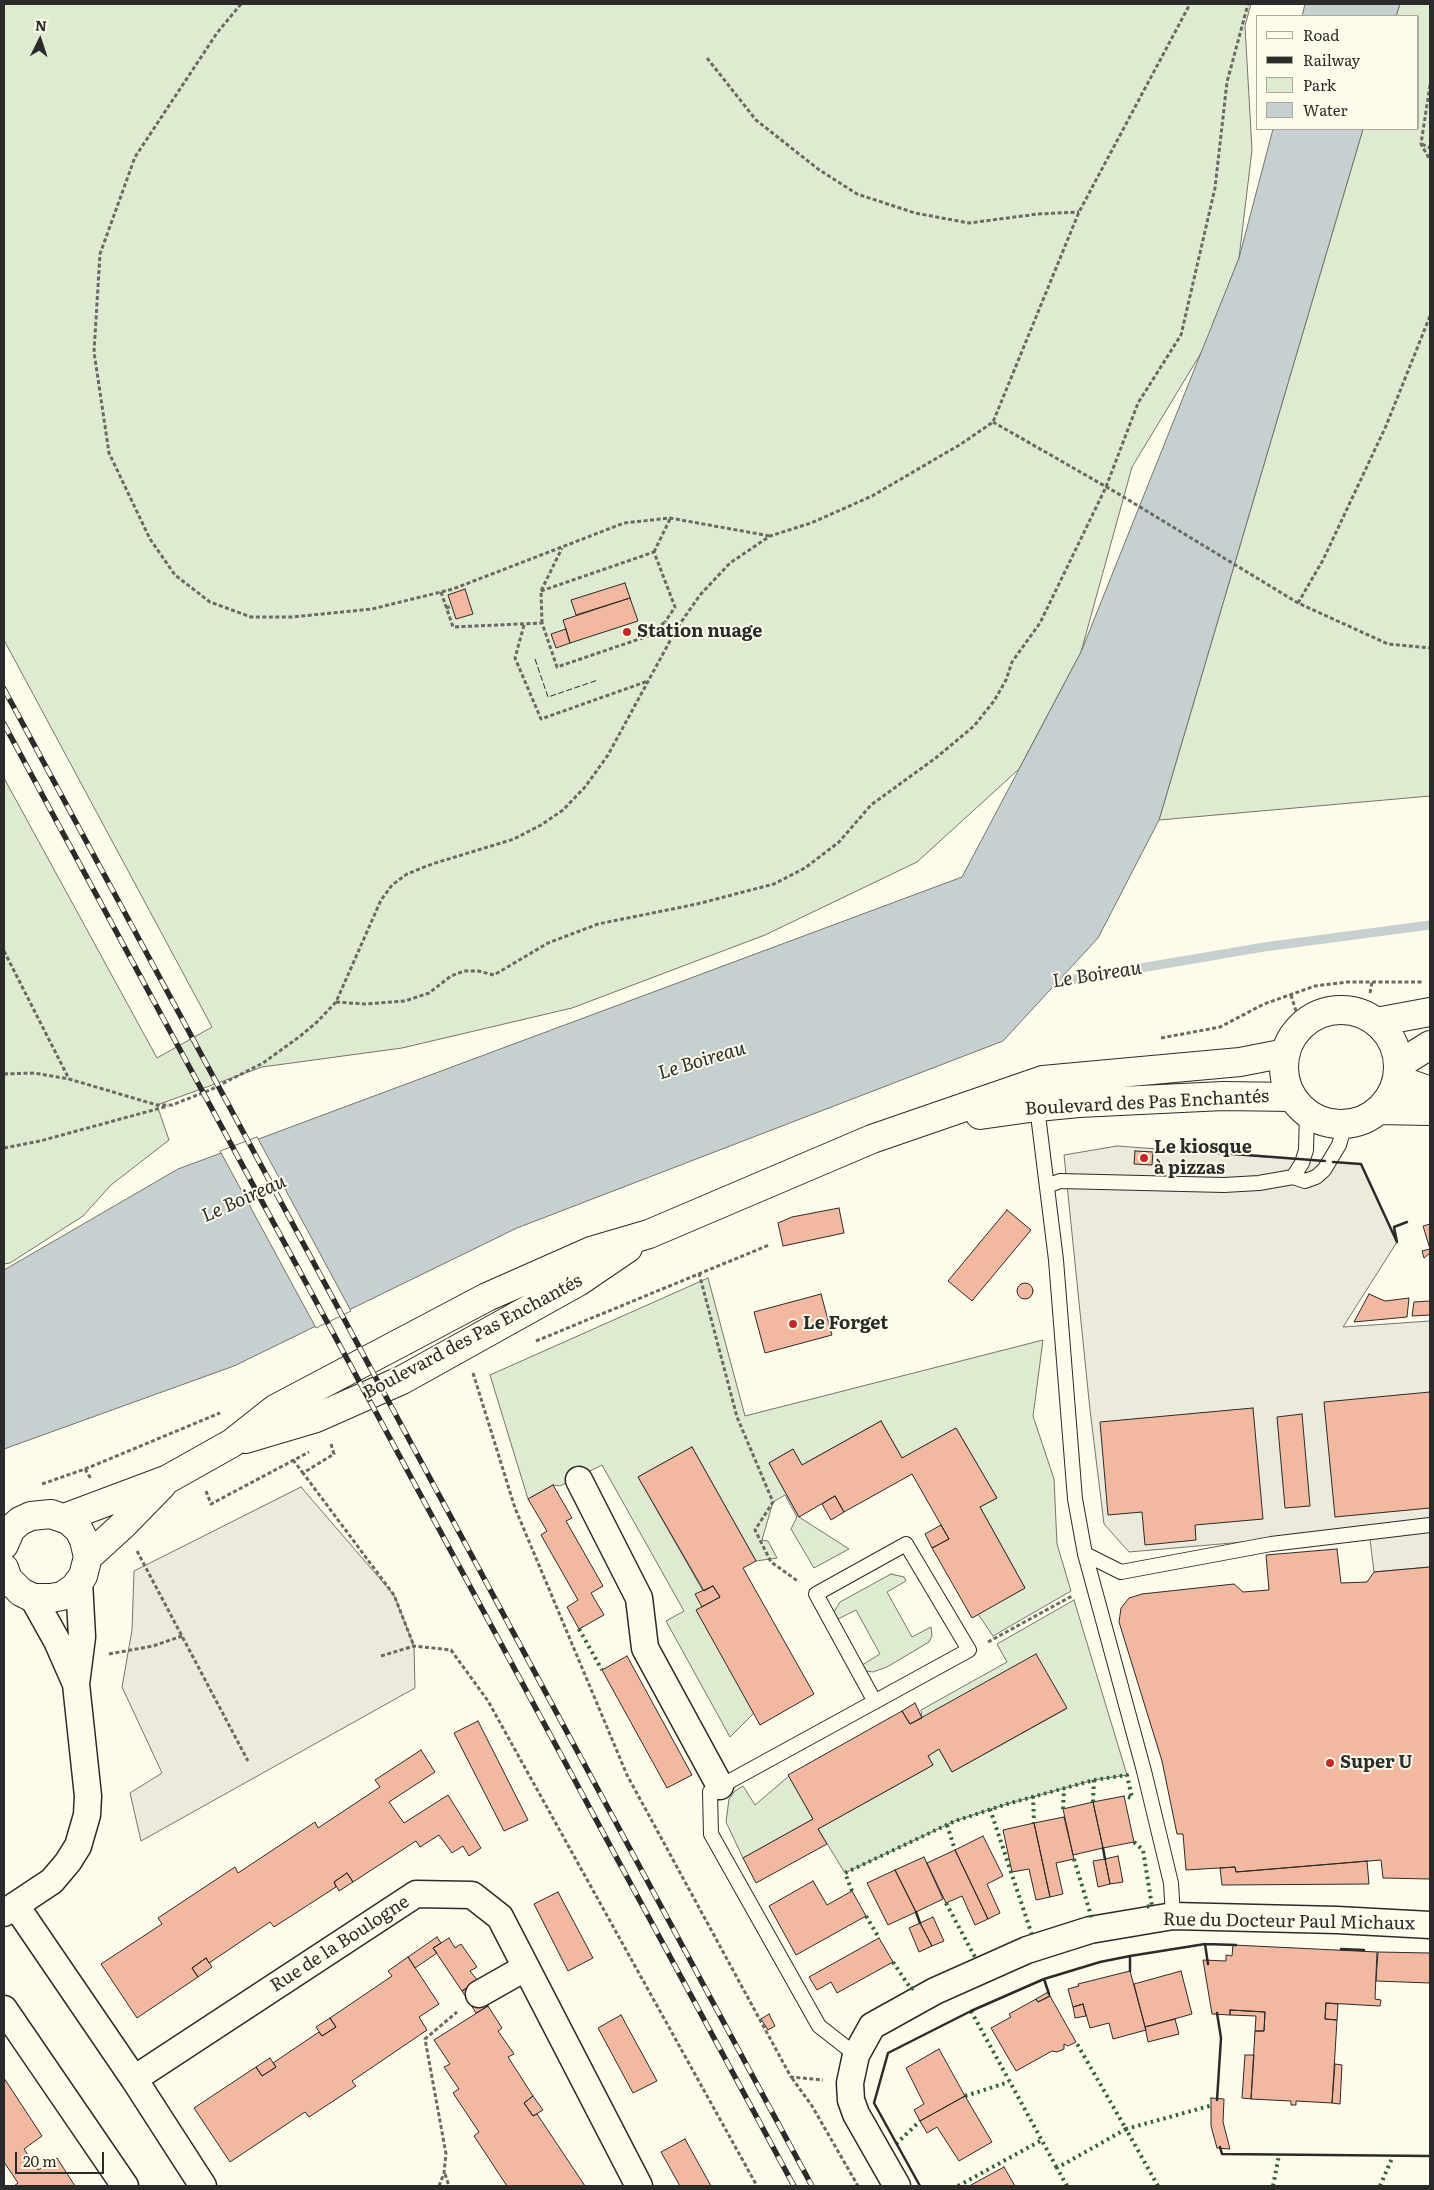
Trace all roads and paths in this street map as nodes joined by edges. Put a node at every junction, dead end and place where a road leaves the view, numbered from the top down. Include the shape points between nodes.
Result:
1 (241, 4) edge
2 (1190, 4) edge
3 (1248, 4) edge
4 (707, 58) dead end
5 (1430, 85) edge
6 (1421, 144) junction
7 (1430, 148) edge
8 (1430, 160) edge
9 (1079, 212) junction
10 (1430, 316) edge
11 (993, 422) junction
12 (1106, 487) junction
13 (670, 518) junction
14 (770, 536) junction
15 (562, 547) junction
16 (654, 552) junction
17 (541, 591) junction
18 (441, 592) junction
19 (1298, 603) junction
20 (452, 606) dead end
21 (446, 608) junction
22 (665, 622) junction
23 (542, 624) junction
24 (524, 625) junction
25 (677, 628) junction
26 (1430, 648) edge
27 (649, 681) junction
28 (4, 951) edge
29 (1372, 982) dead end
30 (1423, 982) dead end
31 (1291, 995) dead end
32 (336, 1002) junction
33 (1430, 1012) edge
34 (1376, 1022) junction
35 (1301, 1027) junction
36 (1430, 1044) edge
37 (1286, 1053) junction
38 (1166, 1070) junction
39 (1397, 1072) junction
40 (4, 1074) edge
41 (69, 1079) junction
42 (1430, 1091) edge
43 (172, 1105) junction
44 (1300, 1105) junction
45 (1037, 1106) junction
46 (1378, 1110) junction
47 (1430, 1110) edge
48 (1345, 1124) junction
49 (914, 1125) junction
50 (4, 1148) edge
51 (1293, 1177) junction
52 (1047, 1186) junction
53 (699, 1274) dead end
54 (472, 1368) dead end
55 (330, 1441) dead end
56 (294, 1460) dead end
57 (303, 1472) junction
58 (168, 1479) junction
59 (579, 1480) dead end
60 (64, 1518) junction
61 (1430, 1525) edge
62 (6, 1535) edge
63 (1085, 1554) junction
64 (144, 1564) dead end
65 (84, 1569) junction
66 (5, 1575) edge
67 (816, 1594) junction
68 (1072, 1596) dead end
69 (33, 1598) junction
70 (182, 1636) junction
71 (414, 1646) junction
72 (969, 1650) junction
73 (106, 1654) dead end
74 (380, 1656) dead end
75 (76, 1684) junction
76 (875, 1702) junction
77 (248, 1761) dead end
78 (720, 1786) junction
79 (10, 1910) edge
80 (1173, 1916) junction
81 (1430, 1925) edge
82 (525, 1968) junction
83 (470, 2001) joint
84 (4, 2009) edge
85 (856, 2055) junction
86 (791, 2077) junction
87 (134, 2079) junction
88 (850, 2083) junction
89 (444, 2173) junction
90 (125, 2186) edge
91 (203, 2186) edge
92 (439, 2186) edge
93 (449, 2186) edge
94 (639, 2186) edge
95 (757, 2186) edge
96 (858, 2186) edge
97 (896, 2186) edge

1 - 18 path via 217,33 135,157 100,254 94,352 109,453 150,540 175,576 210,602 251,618 292,617 372,609
2 - 9 path
3 - 12 path via 1227,82 1215,188 1181,335 1138,403
4 - 9 path via 756,120 818,169 857,194 914,213 969,223
5 - 6 path
6 - 7 path
6 - 8 path
9 - 11 path
10 - 19 path via 1386,426 1323,560
11 - 12 path
11 - 14 path via 872,496 811,523
12 - 19 path
12 - 32 path via 1040,622 1012,662 1006,680 986,712 937,757 871,805 839,842 805,868 760,888 598,924 548,943 494,975 464,971 451,976 429,993 405,1001
13 - 14 path
13 - 15 path via 624,523
13 - 16 path
14 - 25 path via 730,563 700,595
15 - 17 path
15 - 18 path
16 - 17 path
16 - 22 path via 675,608
17 - 23 path
18 - 21 path
19 - 26 path via 1388,644
20 - 21 path
21 - 24 path via 452,627
22 - 23 path via 648,636 557,667
22 - 25 path
23 - 24 path
24 - 27 path via 515,658 541,719
25 - 27 path
27 - 32 path via 608,755 563,810 514,839 432,864 407,874 392,885 381,900
28 - 41 path
29 - 30 path
31 - 35 path
32 - 43 path via 311,1027 263,1063
33 - 34 main road
34 - 35 main road, Boulevard des Pas Enchantés via 1358,1013 1338,1010 1318,1016
34 - 39 main road, Boulevard des Pas Enchantés via 1392,1042
35 - 37 main road, Boulevard des Pas Enchantés
36 - 39 main road, Boulevard des Pas Enchantés
37 - 38 main road, Boulevard des Pas Enchantés
37 - 44 main road, Boulevard des Pas Enchantés via 1285,1075
38 - 45 lane via 1143,1083 1055,1091
38 - 49 main road, Boulevard des Pas Enchantés via 1043,1080
39 - 42 main road
39 - 46 main road, Boulevard des Pas Enchantés via 1390,1096
40 - 41 path via 34,1073
41 - 43 path via 157,1105
43 - 50 path
44 - 45 main road, Boulevard des Pas Enchantés via 1194,1097
44 - 48 main road, Boulevard des Pas Enchantés via 1321,1120
44 - 51 lane via 1306,1150
45 - 49 main road, Boulevard des Pas Enchantés
45 - 52 lane
46 - 47 main road
46 - 48 main road, Boulevard des Pas Enchantés via 1360,1121
48 - 51 lane via 1339,1145 1324,1170 1305,1181
49 - 58 main road, Boulevard des Pas Enchantés via 872,1139 649,1234 578,1282 402,1380 316,1418 232,1443
51 - 52 lane via 1224,1185 1060,1181
52 - 63 lane via 1075,1499
53 - 67 path via 737,1416 773,1502 754,1530 770,1562
54 - 86 path via 515,1508 628,1775
55 - 57 path via 334,1454
56 - 57 path
57 - 71 path via 394,1594
58 - 60 main road, Boulevard des Pas Enchantés
58 - 65 main road, Boulevard des Pas Enchantés
59 - 78 street via 638,1598 644,1648
60 - 62 main road via 45,1514 31,1516
60 - 65 main road via 82,1534 86,1545
61 - 63 lane via 1271,1544 1121,1572
63 - 80 lane via 1144,1771 1171,1884
64 - 70 path
65 - 69 main road, Boulevard des Pas Enchantés via 74,1588 62,1596
65 - 75 street via 82,1637
66 - 69 main road via 21,1592
67 - 72 lane via 906,1544
67 - 76 lane
68 - 72 path via 990,1642
69 - 75 street
70 - 73 path via 153,1646
70 - 77 path
71 - 74 path
71 - 95 path via 451,1650 488,1701
72 - 76 lane
75 - 79 street via 88,1796 83,1832 68,1862 52,1881
76 - 78 lane
78 - 85 lane via 710,1792 711,1834 819,2026
79 - 87 street
80 - 81 street, Rue du Docteur Paul Michaux
80 - 85 street, Rue du Docteur Paul Michaux via 1090,1930 1027,1950 935,1990 872,2026
82 - 83 street
82 - 87 street, Rue de la Boulogne via 500,1918 472,1895 416,1894
82 - 94 street, Rue de la Boulogne
83 - 89 path via 425,2039 446,2154
84 - 90 street
85 - 88 street, Rue du Docteur Paul Michaux
86 - 88 path
86 - 96 path via 812,2106
87 - 91 street
88 - 97 street via 856,2114
89 - 92 path
89 - 93 path

